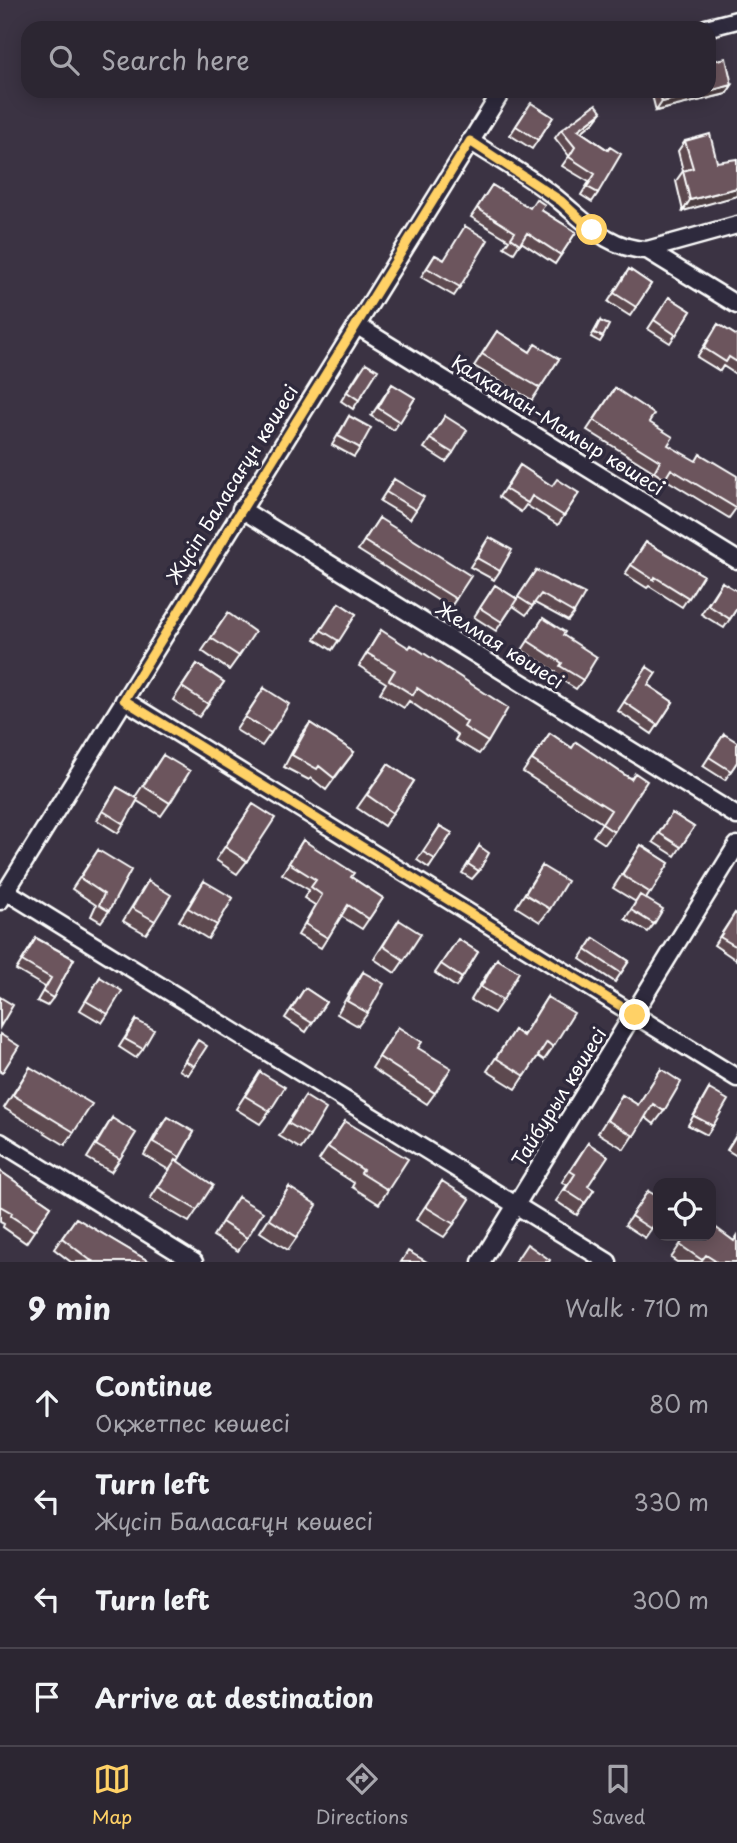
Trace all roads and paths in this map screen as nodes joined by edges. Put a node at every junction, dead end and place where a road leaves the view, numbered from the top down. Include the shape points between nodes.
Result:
1 (737, 20) edge
2 (716, 25) edge
3 (498, 98) edge
4 (470, 141) junction
5 (737, 225) edge
6 (648, 250) junction
7 (737, 305) edge
8 (356, 325) junction
9 (241, 509) junction
10 (737, 560) edge
11 (124, 700) junction
12 (737, 816) edge
13 (737, 845) edge
14 (3, 896) edge
15 (635, 1015) junction
16 (737, 1079) edge
17 (0, 1142) edge
18 (516, 1205) junction
19 (194, 1262) edge
20 (481, 1262) edge
21 (608, 1262) edge

1 - 2 street
3 - 4 street, Жүсіп Баласағұн көшесі
4 - 6 street via 561,201 592,230 632,249
4 - 8 street, Жүсіп Баласағұн көшесі
5 - 6 street
6 - 7 street
8 - 9 street, Жүсіп Баласағұн көшесі
8 - 10 street, Қалқаман-Мамыр көшесі
9 - 11 street, Жүсіп Баласағұн көшесі
9 - 12 street, Желмая көшесі
11 - 14 street, Жүсіп Баласағұн көшесі
11 - 15 street
13 - 15 street, Тайбурыл көшесі
14 - 18 street
15 - 16 street
15 - 18 street, Тайбурыл көшесі
17 - 19 street
18 - 20 street, Тайбурыл көшесі
18 - 21 street

